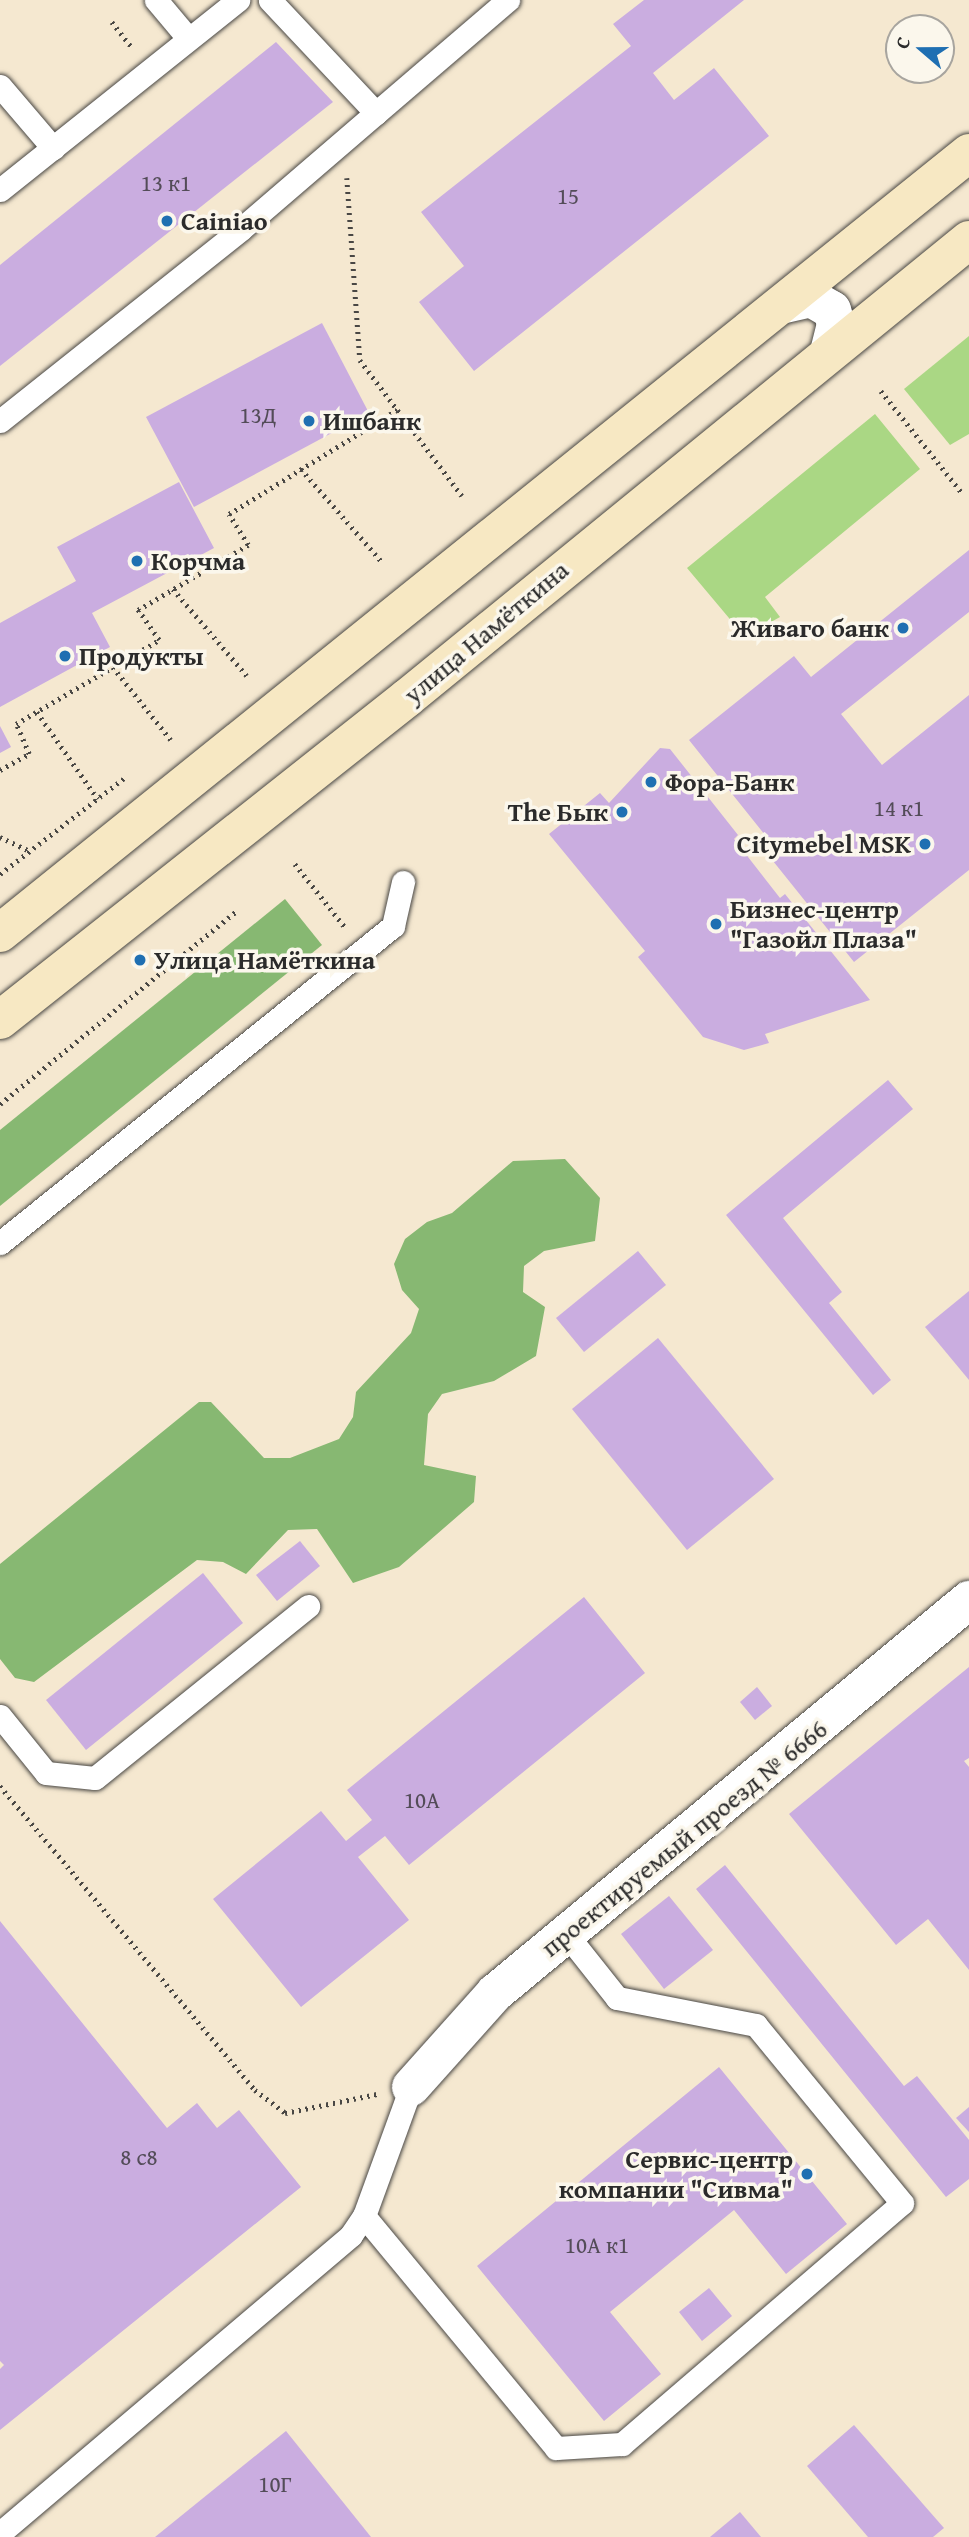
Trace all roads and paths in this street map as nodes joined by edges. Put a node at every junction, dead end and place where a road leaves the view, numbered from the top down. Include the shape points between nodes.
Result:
1 (156, 0) edge
2 (238, 0) edge
3 (270, 0) edge
4 (508, 0) edge
5 (188, 38) junction
6 (0, 86) edge
7 (376, 113) junction
8 (344, 142) junction
9 (53, 148) junction
10 (969, 153) edge
11 (0, 190) edge
12 (969, 240) edge
13 (785, 304) junction
14 (829, 353) junction
15 (881, 391) dead end
16 (397, 410) junction
17 (0, 421) edge
18 (301, 469) junction
19 (963, 494) dead end
20 (462, 496) dead end
21 (383, 563) dead end
22 (173, 589) junction
23 (113, 667) junction
24 (247, 676) dead end
25 (37, 712) junction
26 (171, 740) dead end
27 (0, 770) edge
28 (127, 776) dead end
29 (97, 799) junction
30 (0, 837) edge
31 (30, 851) junction
32 (295, 864) dead end
33 (0, 874) edge
34 (403, 882) dead end
35 (237, 911) dead end
36 (0, 933) edge
37 (363, 950) junction
38 (0, 1020) edge
39 (0, 1104) edge
40 (0, 1242) edge
41 (969, 1600) edge
42 (309, 1606) dead end
43 (0, 1716) edge
44 (0, 1786) edge
45 (566, 1935) junction
46 (411, 2087) junction
47 (364, 2216) junction
48 (0, 2533) edge

1 - 5 lane
2 - 5 lane
3 - 7 lane
4 - 7 lane
5 - 9 lane
6 - 9 lane
7 - 8 lane
8 - 16 path via 359,360
8 - 17 lane
9 - 11 lane
10 - 13 main road
12 - 14 main road, улица Намёткина
13 - 14 street via 811,298 832,310 836,324
13 - 36 main road
14 - 38 main road, улица Намёткина via 407,698
15 - 19 path
16 - 18 path
16 - 20 path
18 - 21 path
18 - 22 path via 229,514 248,545
22 - 23 path via 138,610 159,639
22 - 24 path
23 - 25 path
23 - 26 path
25 - 27 path via 16,724 29,754
25 - 29 path
28 - 29 path
29 - 31 path
30 - 31 path
31 - 33 path
32 - 37 path
34 - 37 lane via 393,926
35 - 39 path
37 - 40 lane
41 - 45 street, проектируемый проезд № 6666
42 - 43 lane via 95,1778 46,1773
44 - 46 path via 255,2090 285,2113
45 - 46 street, проектируемый проезд № 6666 via 495,1993
45 - 47 lane via 617,1998 756,2025 902,2203 622,2444 556,2448
46 - 47 lane
47 - 48 lane via 351,2235

